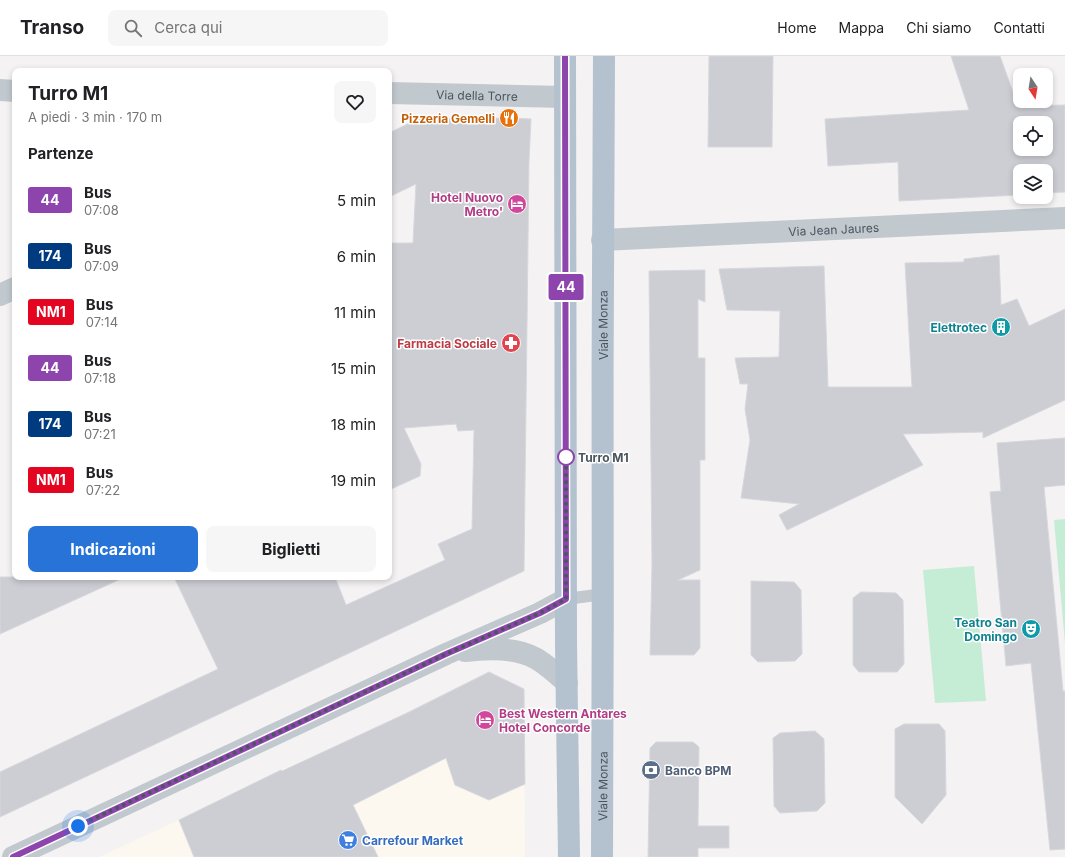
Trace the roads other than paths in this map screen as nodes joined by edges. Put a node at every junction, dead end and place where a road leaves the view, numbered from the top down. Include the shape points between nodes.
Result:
1 (565, 56) edge
2 (604, 56) edge
3 (0, 90) edge
4 (12, 90) edge
5 (392, 93) edge
6 (565, 97) junction
7 (1065, 218) edge
8 (602, 240) junction
9 (12, 289) edge
10 (0, 295) edge
11 (604, 594) junction
12 (566, 599) junction
13 (446, 654) junction
14 (567, 683) junction
15 (13, 857) edge
16 (569, 857) edge
17 (602, 857) edge

1 - 6 main road
2 - 8 main road, Viale Monza
3 - 4 street
5 - 6 street, Via della Torre
6 - 12 main road
7 - 8 street, Via Jean Jaures
8 - 11 main road, Viale Monza
9 - 10 street
11 - 12 lane
11 - 17 main road, Viale Monza
12 - 13 street
12 - 14 main road
13 - 14 street via 495,649 517,652 537,660
13 - 15 street
14 - 16 main road

